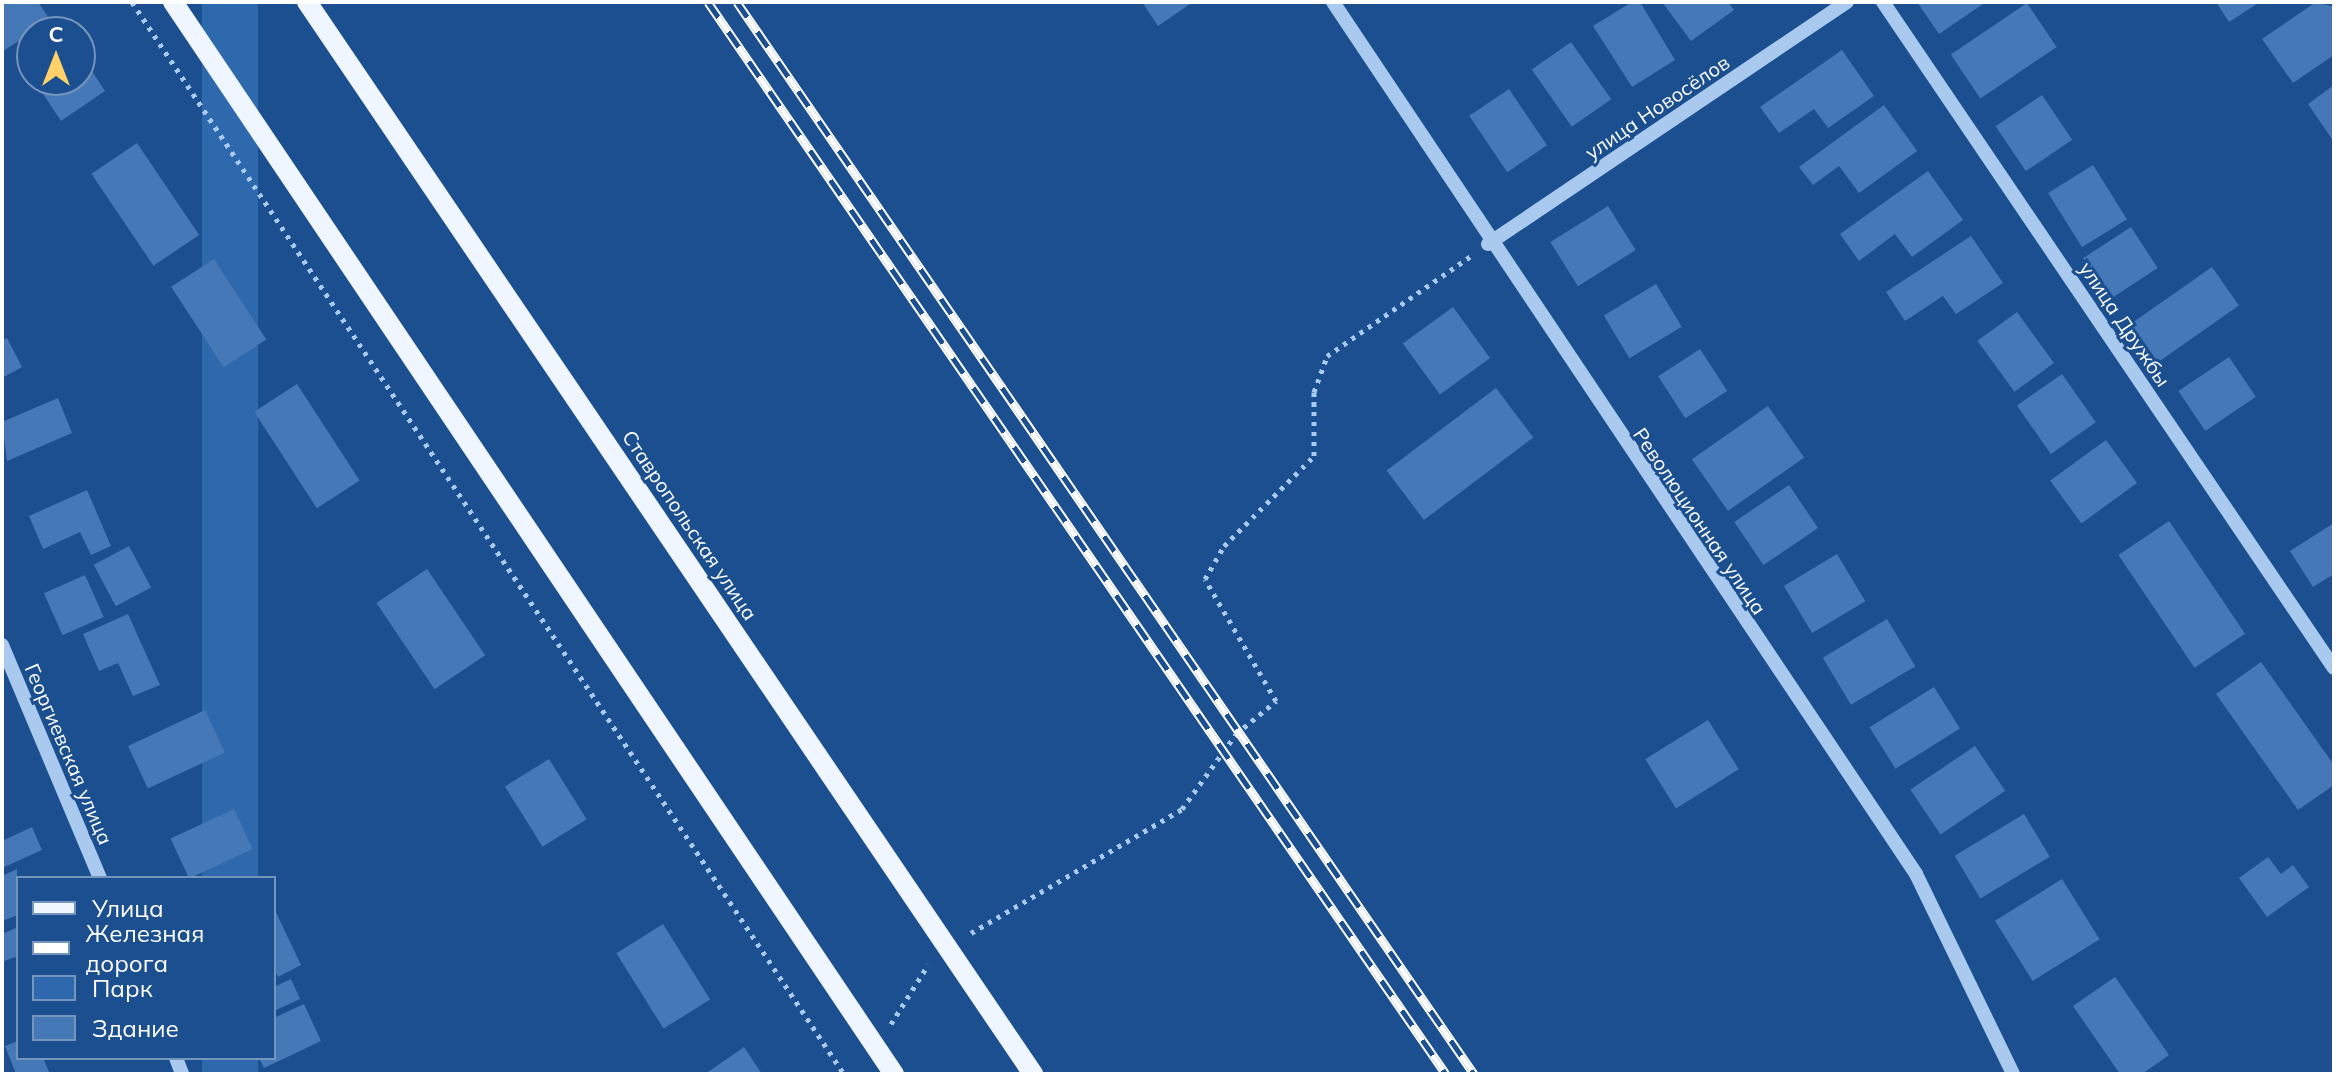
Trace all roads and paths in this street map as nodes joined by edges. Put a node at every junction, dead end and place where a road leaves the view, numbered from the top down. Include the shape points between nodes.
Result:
1 (132, 2) edge
2 (173, 2) edge
3 (307, 2) edge
4 (1333, 2) edge
5 (1847, 2) edge
6 (1883, 2) edge
7 (1488, 244) junction
8 (2, 645) edge
9 (2334, 668) edge
10 (99, 876) edge
11 (948, 948) junction
12 (876, 1047) junction
13 (844, 1074) edge
14 (894, 1074) edge
15 (1033, 1074) edge
16 (2013, 1074) edge

1 - 13 path
2 - 12 main road
3 - 11 main road, Ставропольская улица
4 - 7 street, Революционная улица
5 - 7 street, улица Новосёлов
6 - 9 street, улица Дружбы
7 - 11 path via 1327,356 1314,392 1314,456 1224,546 1205,579 1276,701 1236,734 1182,809
7 - 16 street, Революционная улица via 1916,874
8 - 10 street, Георгиевская улица
11 - 12 path via 931,960
11 - 15 main road, Ставропольская улица
12 - 14 main road

